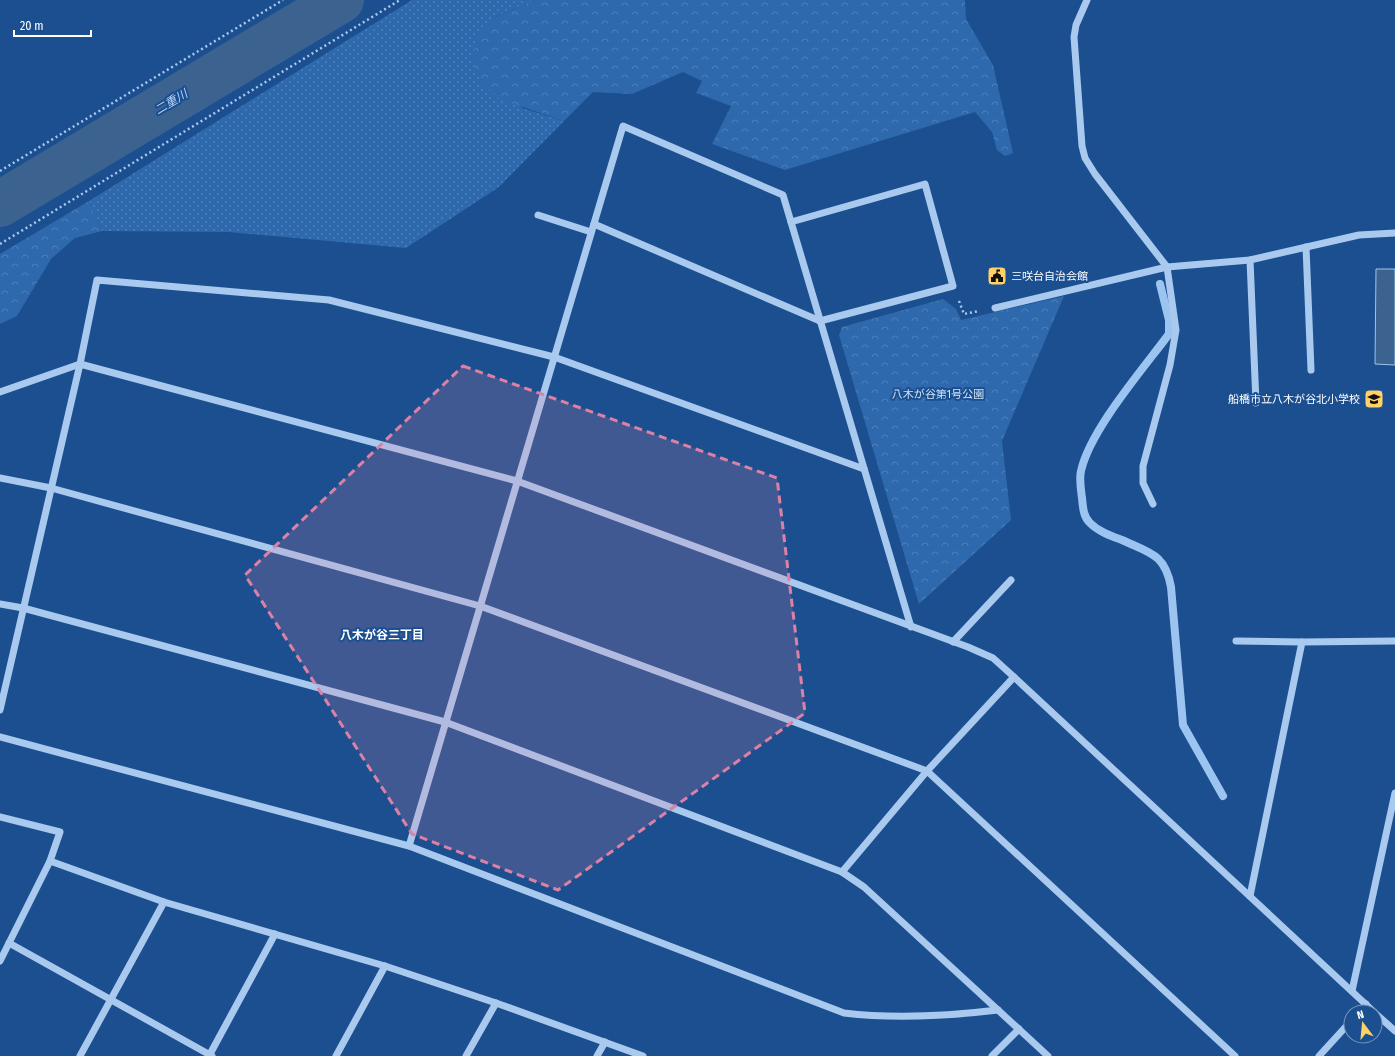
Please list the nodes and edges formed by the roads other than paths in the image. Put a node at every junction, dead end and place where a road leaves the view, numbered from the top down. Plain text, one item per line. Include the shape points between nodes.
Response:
1 (1087, 0) edge
2 (538, 215) dead end
3 (791, 222) junction
4 (594, 224) junction
5 (591, 232) junction
6 (1395, 233) edge
7 (1306, 247) junction
8 (1250, 260) junction
9 (1167, 267) junction
10 (995, 308) road end
11 (820, 321) junction
12 (554, 357) junction
13 (80, 364) junction
14 (1310, 370) dead end
15 (0, 392) edge
16 (1256, 403) dead end
17 (864, 469) junction
18 (0, 478) edge
19 (517, 482) junction
20 (51, 488) junction
21 (1152, 504) dead end
22 (1011, 580) dead end
23 (0, 604) edge
24 (480, 606) junction
25 (23, 608) junction
26 (911, 627) junction
27 (1236, 641) dead end
28 (1395, 641) edge
29 (953, 642) junction
30 (1302, 642) junction
31 (1014, 676) junction
32 (0, 710) edge
33 (445, 722) junction
34 (0, 737) edge
35 (927, 771) junction
36 (1395, 792) edge
37 (0, 817) edge
38 (408, 846) junction
39 (50, 861) junction
40 (842, 872) junction
41 (1250, 896) junction
42 (164, 902) junction
43 (275, 934) junction
44 (9, 943) junction
45 (0, 961) edge
46 (385, 966) junction
47 (1352, 991) junction
48 (111, 1000) junction
49 (496, 1003) junction
50 (1366, 1004) edge
51 (998, 1010) junction
52 (1383, 1020) edge
53 (1019, 1029) junction
54 (1343, 1030) edge
55 (1395, 1031) edge
56 (605, 1042) junction
57 (80, 1056) edge
58 (210, 1056) edge
59 (336, 1056) edge
60 (466, 1056) edge
61 (597, 1056) edge
62 (643, 1056) edge
63 (992, 1056) edge
64 (1048, 1056) edge
65 (1235, 1056) edge
66 (1319, 1056) edge

1 - 9 street via 1076,25 1074,37 1085,158
2 - 5 street
3 - 4 street via 783,195 623,126
3 - 11 street
3 - 11 street via 925,184 953,286
4 - 5 street
4 - 11 street
5 - 12 street
6 - 7 street via 1359,235
7 - 8 street
7 - 14 street
8 - 9 street
8 - 16 street
9 - 10 street
9 - 21 street via 1176,330 1170,365 1143,466 1143,483
11 - 17 street
12 - 13 street via 329,300 97,280
12 - 17 street
12 - 19 street
13 - 15 street
13 - 19 street
13 - 20 street
17 - 26 street
18 - 20 street
19 - 24 street
19 - 26 street
20 - 24 street
20 - 25 street
22 - 29 street
23 - 25 street
24 - 33 street
24 - 35 street
25 - 32 street
25 - 33 street
26 - 29 street
27 - 30 street
28 - 30 street
29 - 31 street via 992,658
30 - 41 street
31 - 35 street
31 - 41 street
33 - 38 street
33 - 40 street
34 - 38 street
35 - 40 street
35 - 65 street
36 - 47 street
37 - 39 street via 60,832
38 - 51 street via 844,1013 959,1015
39 - 42 street
39 - 44 street
40 - 51 street via 864,887
41 - 47 street
42 - 43 street
42 - 48 street
43 - 46 street
43 - 58 street
44 - 45 street
44 - 48 street
46 - 49 street
46 - 59 street
47 - 50 street
48 - 57 street
48 - 58 street
49 - 56 street
49 - 60 street
51 - 53 street
52 - 55 street
53 - 63 street
53 - 64 street
54 - 66 street
56 - 61 street
56 - 62 street

